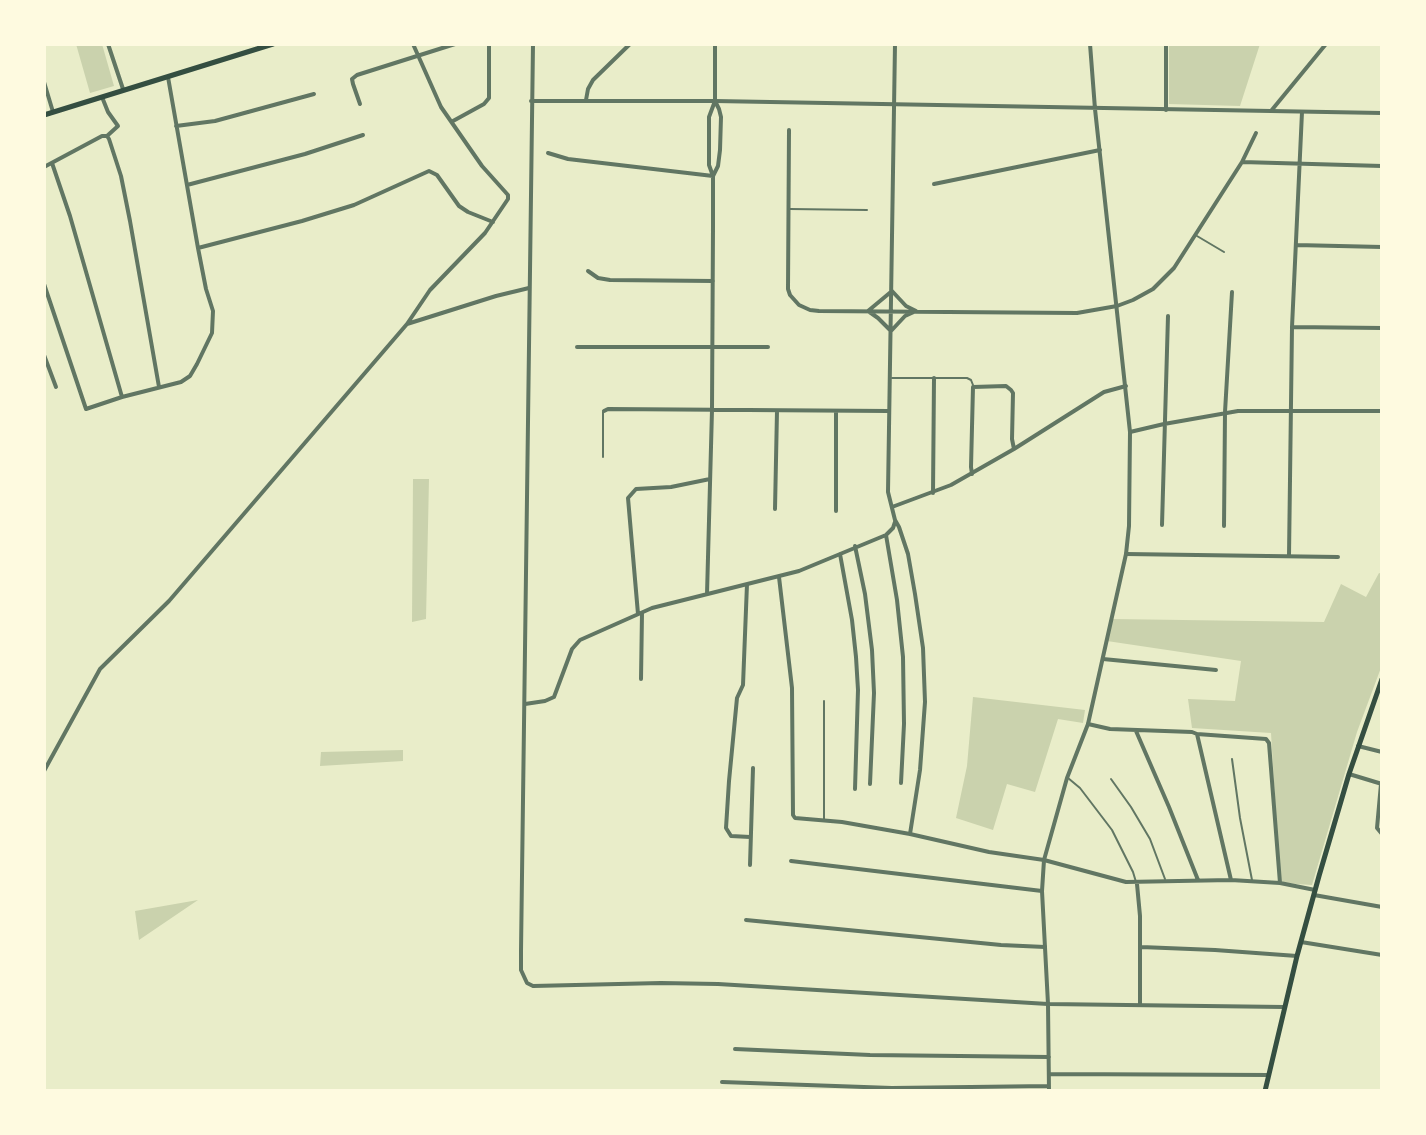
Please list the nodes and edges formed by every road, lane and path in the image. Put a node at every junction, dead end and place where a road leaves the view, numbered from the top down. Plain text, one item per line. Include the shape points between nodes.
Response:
1 (108, 44) edge
2 (273, 44) edge
3 (413, 44) edge
4 (455, 44) edge
5 (489, 44) edge
6 (533, 44) edge
7 (630, 44) edge
8 (715, 44) edge
9 (895, 44) edge
10 (1090, 44) edge
11 (1166, 44) edge
12 (1326, 44) edge
13 (418, 56) junction
14 (168, 77) junction
15 (44, 82) edge
16 (123, 89) junction
17 (314, 94) dead end
18 (102, 96) junction
19 (586, 100) junction
20 (531, 101) junction
21 (715, 101) junction
22 (360, 104) dead end
23 (896, 106) junction
24 (1095, 109) junction
25 (1166, 110) junction
26 (1271, 111) junction
27 (53, 112) junction
28 (1302, 112) junction
29 (1382, 113) edge
30 (44, 115) edge
31 (452, 121) junction
32 (176, 126) junction
33 (789, 130) dead end
34 (1256, 133) dead end
35 (363, 135) dead end
36 (107, 136) junction
37 (1100, 150) junction
38 (548, 153) dead end
39 (1242, 162) junction
40 (52, 163) junction
41 (1299, 164) junction
42 (1382, 166) edge
43 (44, 167) edge
44 (713, 176) junction
45 (934, 184) dead end
46 (187, 185) junction
47 (789, 209) junction
48 (867, 210) dead end
49 (493, 222) junction
50 (1196, 235) junction
51 (1296, 245) junction
52 (1382, 247) edge
53 (198, 248) junction
54 (1224, 252) dead end
55 (588, 271) dead end
56 (713, 281) junction
57 (44, 284) edge
58 (529, 288) junction
59 (892, 291) junction
60 (1232, 292) dead end
61 (1117, 306) junction
62 (868, 311) junction
63 (892, 311) junction
64 (916, 311) junction
65 (1168, 316) dead end
66 (407, 324) junction
67 (1292, 327) junction
68 (1382, 328) edge
69 (891, 331) junction
70 (577, 347) dead end
71 (712, 347) junction
72 (768, 347) dead end
73 (44, 355) edge
74 (890, 378) junction
75 (934, 378) junction
76 (1126, 386) junction
77 (56, 387) dead end
78 (159, 387) junction
79 (973, 387) junction
80 (122, 397) junction
81 (712, 410) junction
82 (1291, 410) junction
83 (604, 411) joint
84 (777, 411) junction
85 (888, 411) junction
86 (1382, 411) edge
87 (836, 412) junction
88 (1225, 412) junction
89 (1164, 424) junction
90 (1130, 432) junction
91 (1014, 449) junction
92 (603, 457) dead end
93 (972, 474) junction
94 (710, 479) junction
95 (933, 493) junction
96 (892, 507) junction
97 (775, 509) dead end
98 (836, 511) dead end
99 (895, 520) junction
100 (1162, 525) dead end
101 (1224, 526) dead end
102 (886, 535) junction
103 (855, 546) junction
104 (840, 554) junction
105 (1126, 554) junction
106 (1289, 556) junction
107 (1338, 557) dead end
108 (779, 577) junction
109 (747, 584) junction
110 (707, 594) junction
111 (640, 613) junction
112 (1103, 659) junction
113 (1216, 670) dead end
114 (641, 679) dead end
115 (1382, 679) edge
116 (824, 701) dead end
117 (525, 704) junction
118 (1088, 724) junction
119 (1136, 731) junction
120 (1197, 734) junction
121 (1358, 746) junction
122 (1382, 752) edge
123 (1232, 759) dead end
124 (753, 768) dead end
125 (44, 771) edge
126 (1349, 774) junction
127 (1067, 778) junction
128 (1111, 779) dead end
129 (901, 783) dead end
130 (870, 784) dead end
131 (1382, 784) edge
132 (855, 789) dead end
133 (824, 820) junction
134 (910, 834) junction
135 (1382, 834) edge
136 (750, 837) junction
137 (1044, 860) junction
138 (791, 861) dead end
139 (750, 865) dead end
140 (1198, 880) junction
141 (1231, 880) junction
142 (1166, 881) junction
143 (1252, 882) junction
144 (1136, 883) junction
145 (1280, 883) junction
146 (1042, 891) junction
147 (1315, 892) junction
148 (1382, 907) edge
149 (746, 920) dead end
150 (1301, 942) junction
151 (1045, 947) junction
152 (1141, 947) junction
153 (1382, 955) edge
154 (1297, 956) junction
155 (1048, 1004) junction
156 (1140, 1005) junction
157 (1284, 1007) junction
158 (735, 1049) dead end
159 (1049, 1057) junction
160 (1049, 1074) junction
161 (1269, 1075) junction
162 (722, 1082) dead end
163 (1049, 1088) edge
164 (1266, 1091) edge

1 - 16 street
2 - 14 main road
3 - 13 street
4 - 13 street
5 - 31 street via 489,98
6 - 20 street
7 - 19 street via 593,80
8 - 21 street
9 - 23 street
10 - 24 street
11 - 25 street
12 - 26 street
13 - 22 street via 353,77
13 - 31 street
14 - 16 main road
14 - 32 street
15 - 27 street
16 - 18 main road
17 - 32 street
18 - 27 main road
18 - 36 street via 118,126
19 - 20 street
19 - 21 street
20 - 58 street
21 - 23 street
21 - 44 street via 709,117
21 - 44 street via 721,117
23 - 24 street
23 - 59 street
24 - 25 street
24 - 37 street
25 - 26 street
26 - 28 street
27 - 30 main road
28 - 29 street
28 - 41 street
31 - 49 street via 508,195
32 - 46 street
33 - 47 street
34 - 39 street
35 - 46 street
36 - 40 street
36 - 78 street via 121,176
37 - 45 street
37 - 61 street
38 - 44 street
39 - 41 street
39 - 50 street
40 - 43 street
40 - 80 street
41 - 42 street
41 - 51 street
44 - 56 street
46 - 53 street
47 - 48 lane
47 - 62 street via 790,295 810,310
49 - 53 street via 459,206 429,171 354,205
49 - 66 street via 430,290
50 - 54 lane
50 - 61 street via 1153,289
51 - 52 street
51 - 67 street
53 - 78 street via 213,311 212,333 190,376
55 - 56 street via 610,280
56 - 71 street
57 - 80 street via 86,409
58 - 66 street
58 - 117 street
59 - 62 street
59 - 63 street
59 - 64 street
60 - 88 street
61 - 64 street via 1077,313
61 - 76 street
62 - 63 street
62 - 69 street
63 - 64 street
63 - 69 street
64 - 69 street
65 - 89 street
66 - 125 street via 169,601 100,669
67 - 68 street
67 - 82 street
69 - 74 street
70 - 71 street
71 - 72 street
71 - 81 street
73 - 77 street
74 - 75 lane
74 - 85 street
75 - 79 lane via 967,378
75 - 95 street
76 - 90 street
76 - 91 street via 1104,392
78 - 80 street
79 - 91 street via 1011,390
79 - 93 street
81 - 83 street
81 - 84 street
81 - 94 street
82 - 86 street
82 - 88 street
82 - 106 street
83 - 92 lane
84 - 87 street
84 - 97 street
85 - 87 street
85 - 96 street
87 - 98 street
88 - 89 street
88 - 101 street
89 - 90 street
89 - 100 street
90 - 105 street
91 - 93 street
93 - 95 street
94 - 110 street
94 - 111 street via 636,489 628,498
95 - 96 street
96 - 99 street
99 - 102 street
99 - 134 street via 908,554 923,648 923,737
102 - 103 street
102 - 129 street via 903,657
103 - 104 street
103 - 130 street via 872,650
104 - 108 street
104 - 132 street via 858,690
105 - 106 street
105 - 112 street
106 - 107 street
108 - 109 street
108 - 133 street via 792,688 794,817
109 - 110 street
109 - 136 street via 743,685 737,698 726,828 731,836
110 - 111 street
111 - 114 street
111 - 117 street via 577,643 554,697
112 - 113 street
112 - 118 street
115 - 121 main road
116 - 133 lane
117 - 155 street via 521,970 527,983 718,984
118 - 119 street
118 - 127 street
119 - 120 street
119 - 140 street
120 - 141 street
120 - 145 street via 1262,738 1269,743
121 - 122 street
121 - 126 main road
123 - 143 lane
124 - 136 street
126 - 131 street
126 - 147 main road
127 - 137 street
127 - 144 lane via 1112,830
128 - 142 lane via 1150,839
131 - 135 street via 1377,828
133 - 134 street
134 - 137 street
136 - 139 street
137 - 144 street
137 - 146 street
138 - 146 street
140 - 141 street
140 - 142 street
141 - 143 street
142 - 144 street
143 - 145 street
144 - 152 street
145 - 147 street
146 - 151 street
147 - 148 street
147 - 150 main road
149 - 151 street
150 - 153 street
150 - 154 main road
151 - 155 street
152 - 154 street
152 - 156 street
154 - 157 main road
155 - 156 street
155 - 159 street
156 - 157 street
157 - 161 main road
158 - 159 street
159 - 160 street
160 - 161 street
160 - 163 street
161 - 164 main road
162 - 163 street

